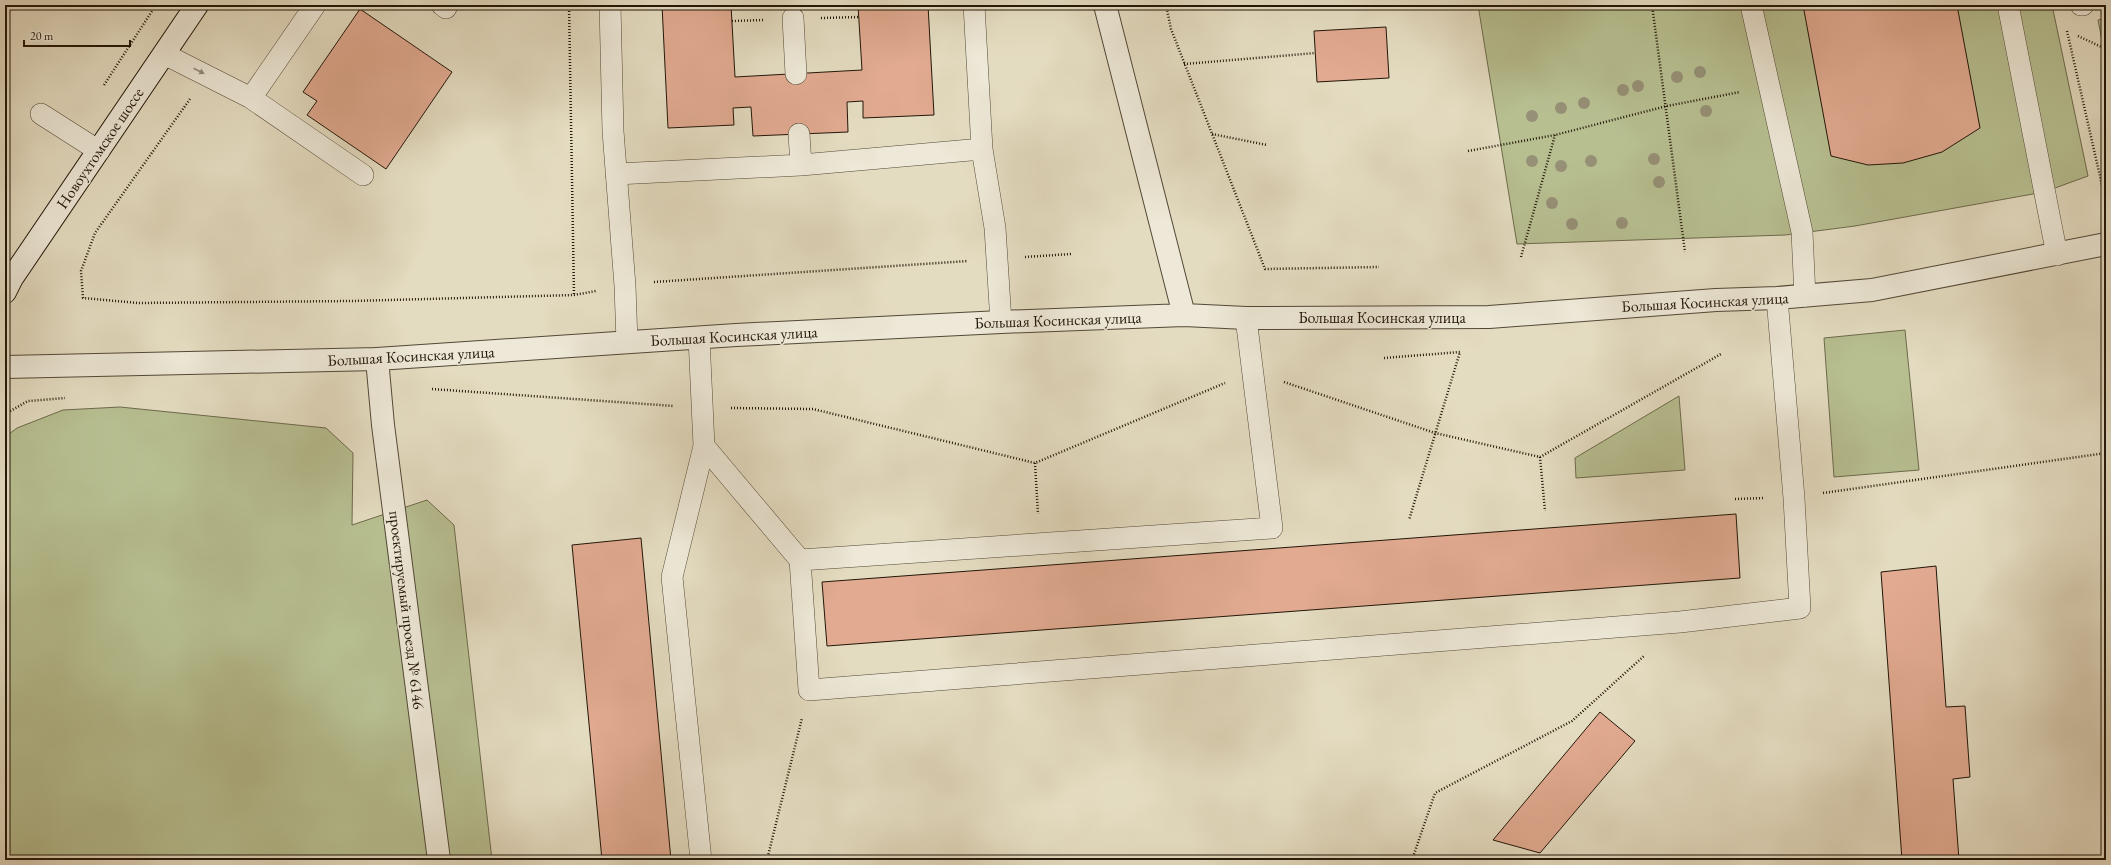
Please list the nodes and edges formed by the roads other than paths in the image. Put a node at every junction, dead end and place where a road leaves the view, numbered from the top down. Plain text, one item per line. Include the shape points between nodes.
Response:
1 (197, 5) edge
2 (315, 5) edge
3 (610, 5) edge
4 (974, 5) edge
5 (1105, 5) edge
6 (1752, 5) edge
7 (2008, 5) edge
8 (794, 18) dead end
9 (164, 54) junction
10 (796, 74) dead end
11 (251, 98) junction
12 (41, 114) dead end
13 (800, 134) dead end
14 (982, 149) junction
15 (99, 151) junction
16 (801, 165) junction
17 (616, 174) junction
18 (363, 175) dead end
19 (2106, 244) edge
20 (2057, 255) junction
21 (5, 292) edge
22 (1805, 296) junction
23 (1777, 298) junction
24 (1184, 315) junction
25 (1246, 318) junction
26 (1001, 322) junction
27 (698, 338) junction
28 (627, 342) junction
29 (377, 359) junction
30 (5, 367) edge
31 (704, 446) junction
32 (800, 560) junction
33 (438, 860) edge
34 (701, 860) edge

1 - 9 street, Новоухтомское шоссе
2 - 11 lane
3 - 17 lane
4 - 14 lane
5 - 24 street
6 - 22 lane via 1802,232
7 - 20 lane
8 - 10 lane
9 -> 11 lane
9 - 15 street, Новоухтомское шоссе
11 - 18 lane
12 - 15 lane
13 - 16 lane
14 - 16 lane
14 - 26 lane via 995,228
15 - 21 street, Новоухтомское шоссе
16 - 17 lane
17 - 28 lane
19 - 20 street, Большая Косинская улица
20 - 22 street, Большая Косинская улица via 1872,290
22 - 23 street, Большая Косинская улица
23 - 25 street, Большая Косинская улица via 1489,316
23 - 32 lane via 1794,498 1800,608 1680,622 809,690
24 - 25 street, Большая Косинская улица
24 - 26 street, Большая Косинская улица
25 - 32 lane via 1272,528
26 - 27 street, Большая Косинская улица
27 - 28 street, Большая Косинская улица
27 - 31 lane
28 - 29 street, Большая Косинская улица
29 - 30 street, Большая Косинская улица
29 - 33 street, проектируемый проезд № 6146 via 383,425
31 - 32 lane
31 - 34 lane via 672,577

